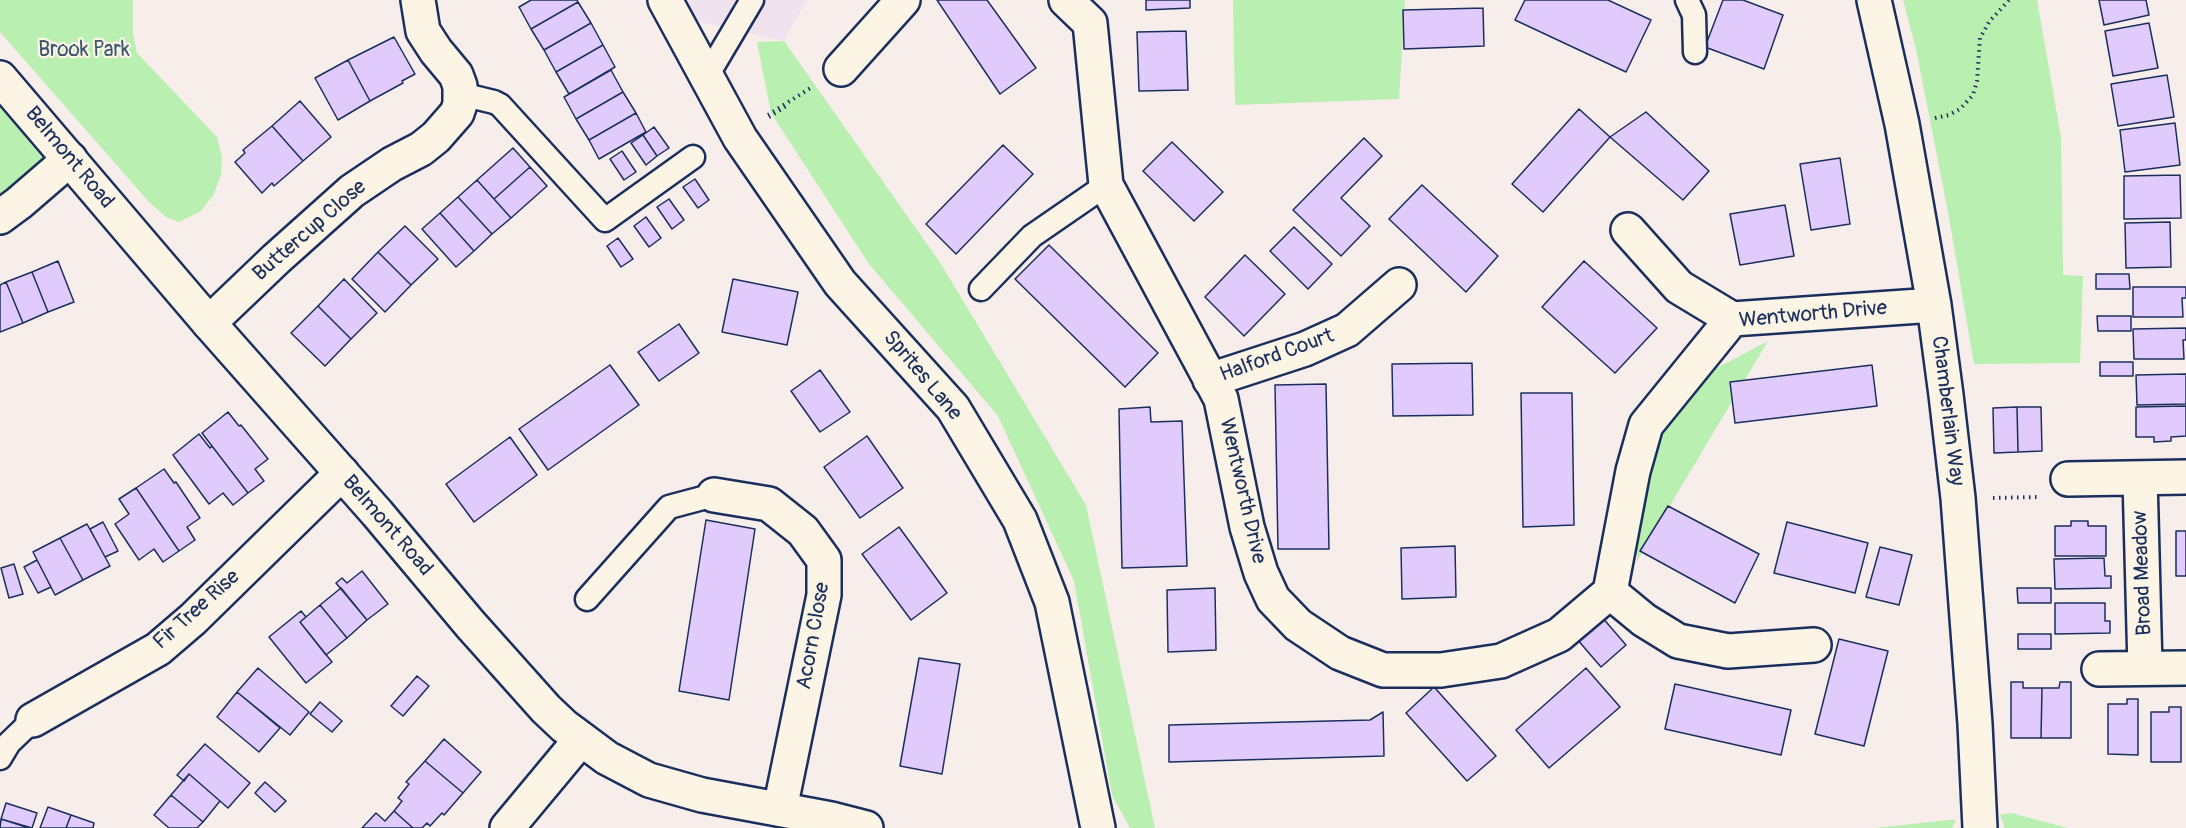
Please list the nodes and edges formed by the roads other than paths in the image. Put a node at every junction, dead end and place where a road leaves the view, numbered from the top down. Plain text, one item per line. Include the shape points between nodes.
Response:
1 (418, 0) edge
2 (665, 0) edge
3 (752, 0) edge
4 (903, 0) edge
5 (1066, 0) edge
6 (1687, 0) edge
7 (1874, 0) edge
8 (1695, 52) dead end
9 (841, 69) road end
10 (707, 76) junction
11 (0, 78) edge
12 (461, 94) junction
13 (693, 156) dead end
14 (70, 159) junction
15 (1106, 185) junction
16 (0, 217) edge
17 (1628, 230) dead end
18 (1399, 285) dead end
19 (981, 289) dead end
20 (1934, 305) junction
21 (1732, 319) junction
22 (209, 323) junction
23 (1210, 380) junction
24 (342, 473) junction
25 (2186, 477) edge
26 (2140, 478) junction
27 (2067, 479) road end
28 (714, 495) joint
29 (1610, 592) junction
30 (587, 599) dead end
31 (1814, 645) dead end
32 (2145, 668) junction
33 (2186, 668) edge
34 (2099, 669) dead end
35 (33, 720) joint
36 (581, 739) junction
37 (0, 758) edge
38 (780, 809) junction
39 (507, 828) edge
40 (866, 828) edge
41 (1098, 828) edge
42 (1980, 828) edge

1 - 12 street via 423,32 456,75
2 - 10 street, Sprites Lane
3 - 10 lane
4 - 9 street
5 - 15 street, Wentworth Drive via 1090,23
6 - 8 lane via 1694,15
7 - 20 street, Chamberlain Way via 1902,124
10 - 41 street, Sprites Lane via 740,138 840,282 953,408 1020,520 1052,602
11 - 14 street, Belmont Road
12 - 13 lane via 500,105 605,220
12 - 22 street, Buttercup Close via 457,113 436,137 352,191
14 - 16 street
14 - 22 street, Belmont Road
15 - 19 lane via 1032,236
15 - 23 street, Wentworth Drive
17 - 21 street via 1679,287
18 - 23 street, Halford Court via 1347,330 1305,349
20 - 21 street, Wentworth Drive
20 - 42 street, Chamberlain Way via 1958,498
21 - 29 street, Wentworth Drive via 1646,425 1633,471
22 - 24 street, Belmont Road
23 - 29 street, Wentworth Drive via 1221,399 1247,527 1273,599 1298,625 1340,653 1383,670 1441,670 1501,661 1559,635
24 - 35 street, Fir Tree Rise via 158,649
24 - 36 street, Belmont Road via 518,678
25 - 26 street
26 - 27 street
26 - 32 street, Broad Meadow
28 - 30 lane via 669,507
28 - 38 street, Acorn Close via 769,504 803,531 824,560 825,595
29 - 31 street via 1678,641 1728,651
32 - 33 street
32 - 34 street
35 - 37 lane via 9,743
36 - 38 street, Belmont Road via 649,780 702,795
36 - 39 street
38 - 40 street, Belmont Road

